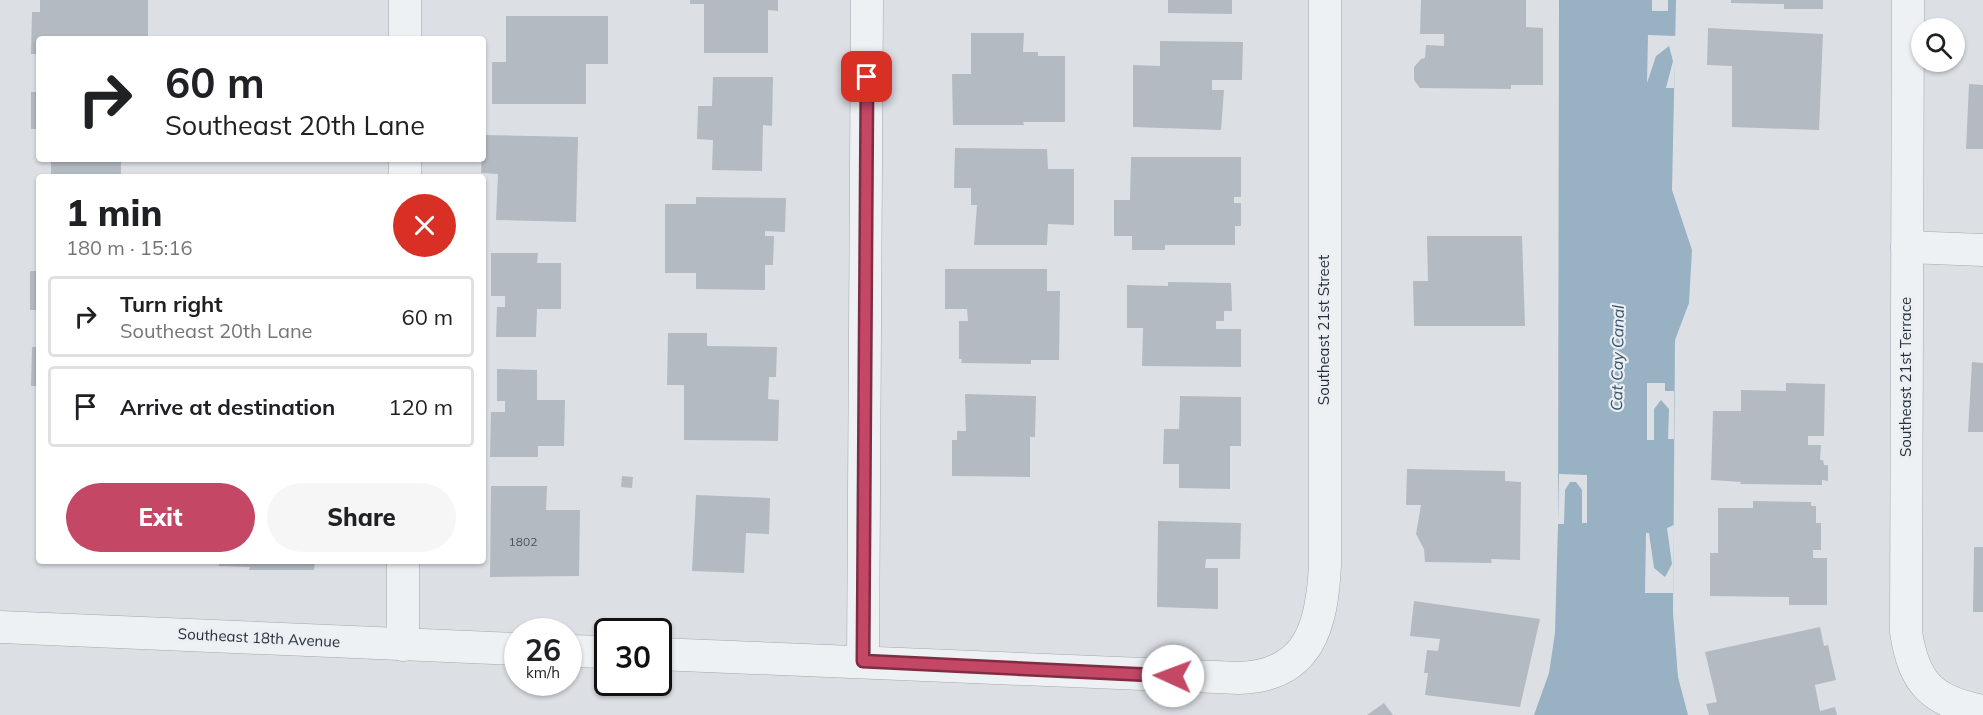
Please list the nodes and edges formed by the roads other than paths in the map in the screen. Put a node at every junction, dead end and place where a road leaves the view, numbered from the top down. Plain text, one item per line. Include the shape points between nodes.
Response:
1 (405, 0) edge
2 (867, 0) edge
3 (1325, 0) edge
4 (1908, 0) edge
5 (405, 36) edge
6 (1907, 247) junction
7 (1983, 250) edge
8 (403, 564) edge
9 (0, 627) edge
10 (403, 645) junction
11 (504, 649) edge
12 (672, 654) edge
13 (863, 661) junction
14 (1983, 711) edge

1 - 5 street
2 - 13 street
3 - 13 street, Southeast 21st Street via 1325,565 1319,621 1301,654 1275,672 1258,678
4 - 6 street, Southeast 21st Terrace
6 - 7 street
6 - 14 street, Southeast 21st Terrace via 1908,650 1921,681 1936,694 1951,703
8 - 10 street
9 - 10 street, Southeast 18th Avenue
10 - 11 street, Southeast 18th Avenue
12 - 13 street

